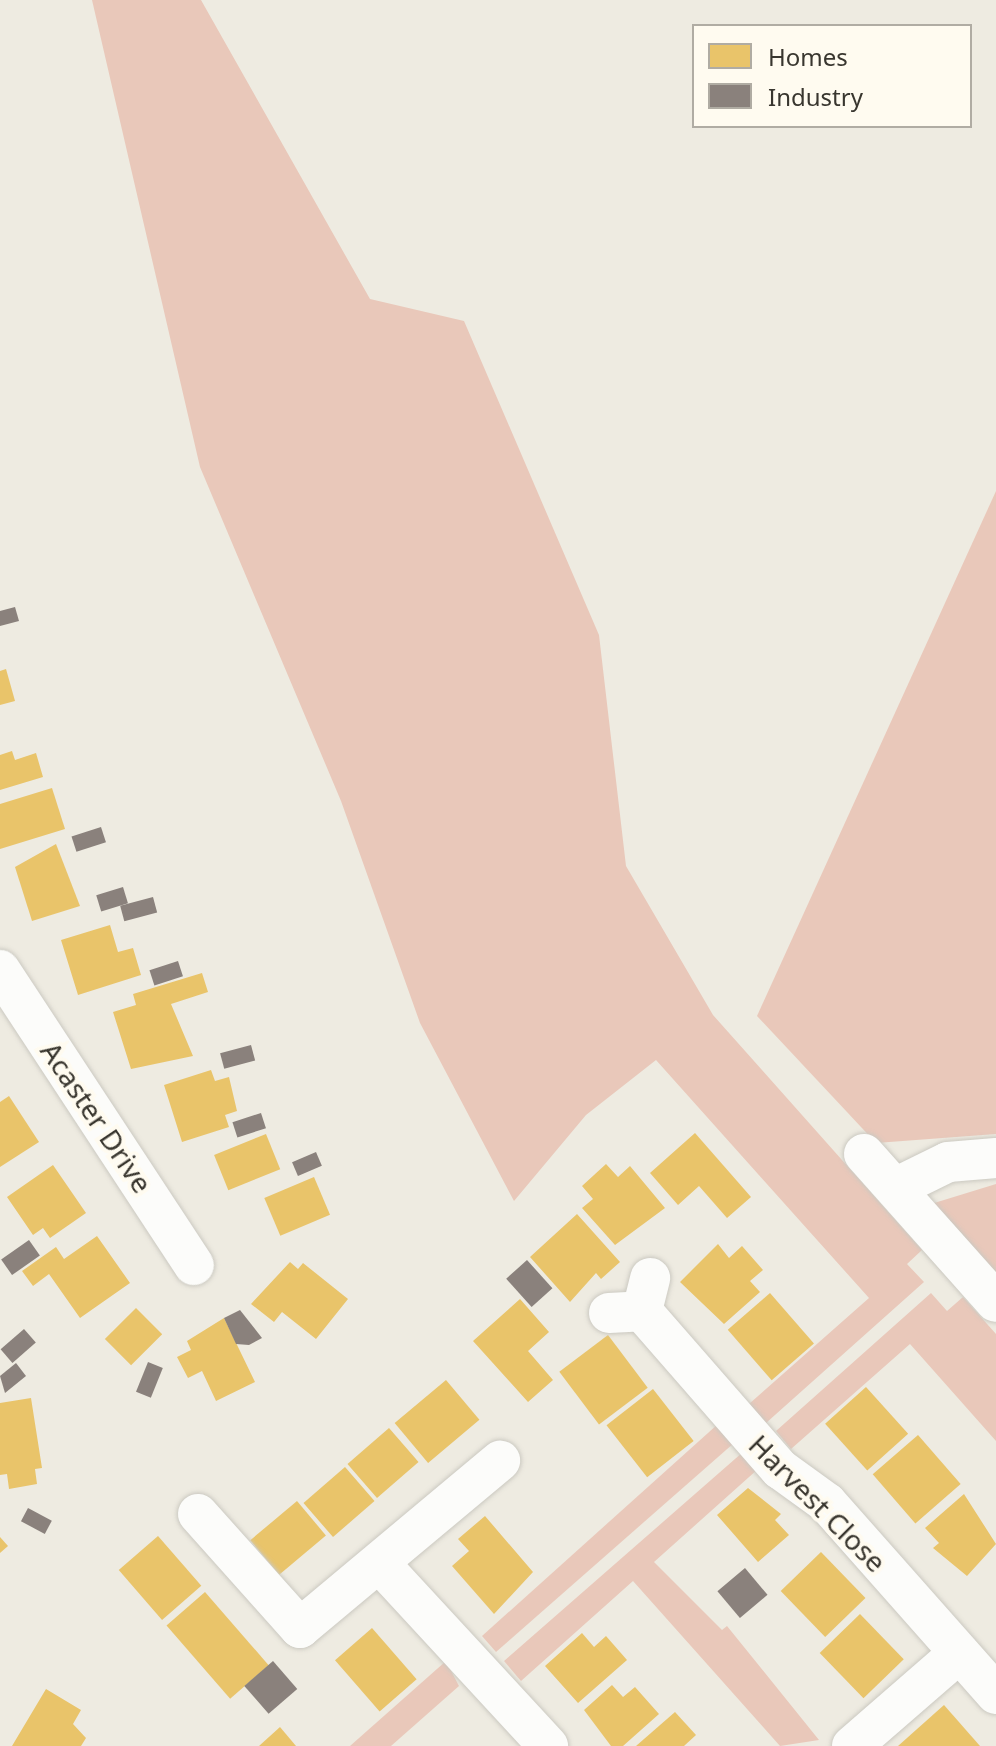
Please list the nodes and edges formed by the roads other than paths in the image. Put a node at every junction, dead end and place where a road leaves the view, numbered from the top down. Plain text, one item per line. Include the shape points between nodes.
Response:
1 (0, 970) edge
2 (864, 1154) dead end
3 (996, 1158) edge
4 (895, 1188) junction
5 (194, 1265) dead end
6 (634, 1301) dead end
7 (996, 1302) edge
8 (500, 1461) dead end
9 (198, 1514) dead end
10 (382, 1566) junction
11 (959, 1653) junction
12 (996, 1694) edge
13 (548, 1746) edge
14 (852, 1746) edge

1 - 5 street, Acaster Drive
2 - 4 street
3 - 4 street via 948,1162
4 - 7 street
6 - 11 street, Harvest Close via 780,1469 827,1503
8 - 10 street
9 - 10 street via 300,1628
10 - 13 street
11 - 12 street, Harvest Close
11 - 14 street

